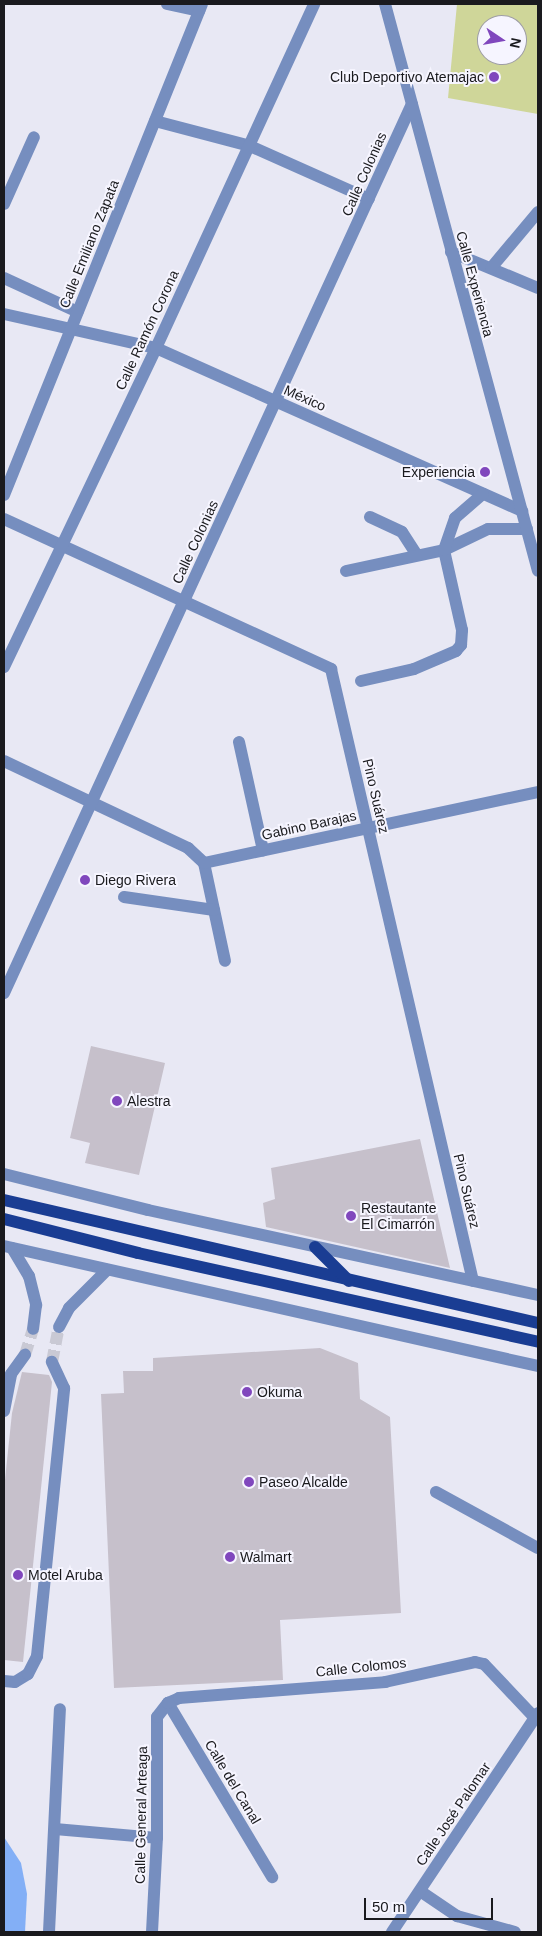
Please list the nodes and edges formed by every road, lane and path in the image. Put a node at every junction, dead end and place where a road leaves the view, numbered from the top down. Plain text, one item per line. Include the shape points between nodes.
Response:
1 (167, 4) edge
2 (314, 4) edge
3 (386, 4) edge
4 (200, 7) edge
5 (412, 104) junction
6 (155, 121) junction
7 (34, 136) dead end
8 (250, 146) junction
9 (369, 199) junction
10 (4, 204) edge
11 (538, 212) edge
12 (451, 252) junction
13 (491, 268) junction
14 (4, 278) edge
15 (538, 288) edge
16 (78, 312) junction
17 (4, 314) edge
18 (71, 329) junction
19 (156, 348) junction
20 (276, 401) junction
21 (483, 494) junction
22 (4, 495) edge
23 (522, 511) junction
24 (370, 517) dead end
25 (4, 519) edge
26 (527, 529) junction
27 (61, 546) junction
28 (444, 550) junction
29 (536, 552) edge
30 (418, 555) junction
31 (346, 571) dead end
32 (538, 571) edge
33 (184, 602) junction
34 (4, 667) edge
35 (361, 681) dead end
36 (239, 742) dead end
37 (4, 762) edge
38 (538, 792) edge
39 (91, 803) junction
40 (368, 828) junction
41 (263, 850) junction
42 (204, 863) junction
43 (124, 897) dead end
44 (214, 910) junction
45 (225, 961) dead end
46 (4, 993) edge
47 (4, 1174) edge
48 (4, 1200) edge
49 (4, 1219) edge
50 (8, 1247) edge
51 (315, 1247) junction
52 (107, 1270) junction
53 (349, 1281) junction
54 (473, 1281) junction
55 (538, 1295) edge
56 (538, 1323) edge
57 (58, 1327) tunnel mouth
58 (33, 1329) tunnel mouth
59 (538, 1342) edge
60 (25, 1355) tunnel mouth
61 (52, 1362) tunnel mouth
62 (538, 1366) edge
63 (4, 1411) edge
64 (436, 1492) dead end
65 (538, 1548) edge
66 (4, 1681) edge
67 (168, 1703) junction
68 (60, 1709) dead end
69 (536, 1716) edge
70 (55, 1828) junction
71 (157, 1838) junction
72 (272, 1877) dead end
73 (420, 1891) junction
74 (49, 1932) edge
75 (152, 1932) edge
76 (392, 1932) edge
77 (515, 1932) edge

1 - 4 street
2 - 8 street, Calle Ramón Corona
3 - 5 street, Calle Experiencia
4 - 6 street, Calle Emiliano Zapata
5 - 9 street, Calle Colonias
5 - 12 street, Calle Experiencia
6 - 8 street
6 - 16 street, Calle Emiliano Zapata
7 - 10 street
8 - 9 street
8 - 19 street, Calle Ramón Corona
9 - 20 street, Calle Colonias
11 - 13 street
12 - 13 street
12 - 23 street, Calle Experiencia
13 - 15 street
14 - 16 street
16 - 18 street, Calle Emiliano Zapata
17 - 18 street, México
18 - 19 street, México
18 - 22 street, Calle Emiliano Zapata
19 - 20 street, México
19 - 27 street, Calle Ramón Corona
20 - 21 street, México
20 - 33 street, Calle Colonias
21 - 23 street, México
21 - 28 street via 455,518
23 - 26 street, Calle Experiencia
24 - 30 street via 402,532
25 - 27 street, Pino Suárez
26 - 28 street via 488,528
26 - 29 street, Calle Experiencia
27 - 33 street, Pino Suárez
27 - 34 street, Calle Ramón Corona
28 - 30 street
28 - 35 street via 462,630 461,645 456,651 414,669
29 - 32 street, Calle Experiencia
30 - 31 street
33 - 39 street, Calle Colonias
33 - 40 street, Pino Suárez via 331,669
36 - 41 street
37 - 39 street
38 - 40 street, Gabino Barajas
39 - 42 street via 188,848
39 - 46 street, Calle Colonias
40 - 41 street, Gabino Barajas
40 - 54 street, Pino Suárez
41 - 42 street, Gabino Barajas
42 - 44 street
43 - 44 street
44 - 45 street
47 - 51 street
48 - 53 main road
49 - 59 main road via 138,1253
50 - 52 street
50 - 58 street via 29,1276 36,1304
51 - 53 main road
51 - 54 street
52 - 57 street via 69,1308
52 - 62 street
53 - 56 main road
54 - 55 street
60 - 63 street via 11,1374
61 - 66 street via 64,1388 37,1656 28,1674 15,1682
64 - 65 street
67 - 69 street, Calle Colomos via 179,1698 385,1682 475,1662 484,1664
67 - 71 street, Calle General Arteaga via 157,1717
67 - 72 street, Calle del Canal
68 - 70 street
69 - 73 street, Calle José Palomar
70 - 71 street
70 - 74 street
71 - 75 street, Calle General Arteaga
73 - 76 street, Calle José Palomar
73 - 77 street via 457,1916

